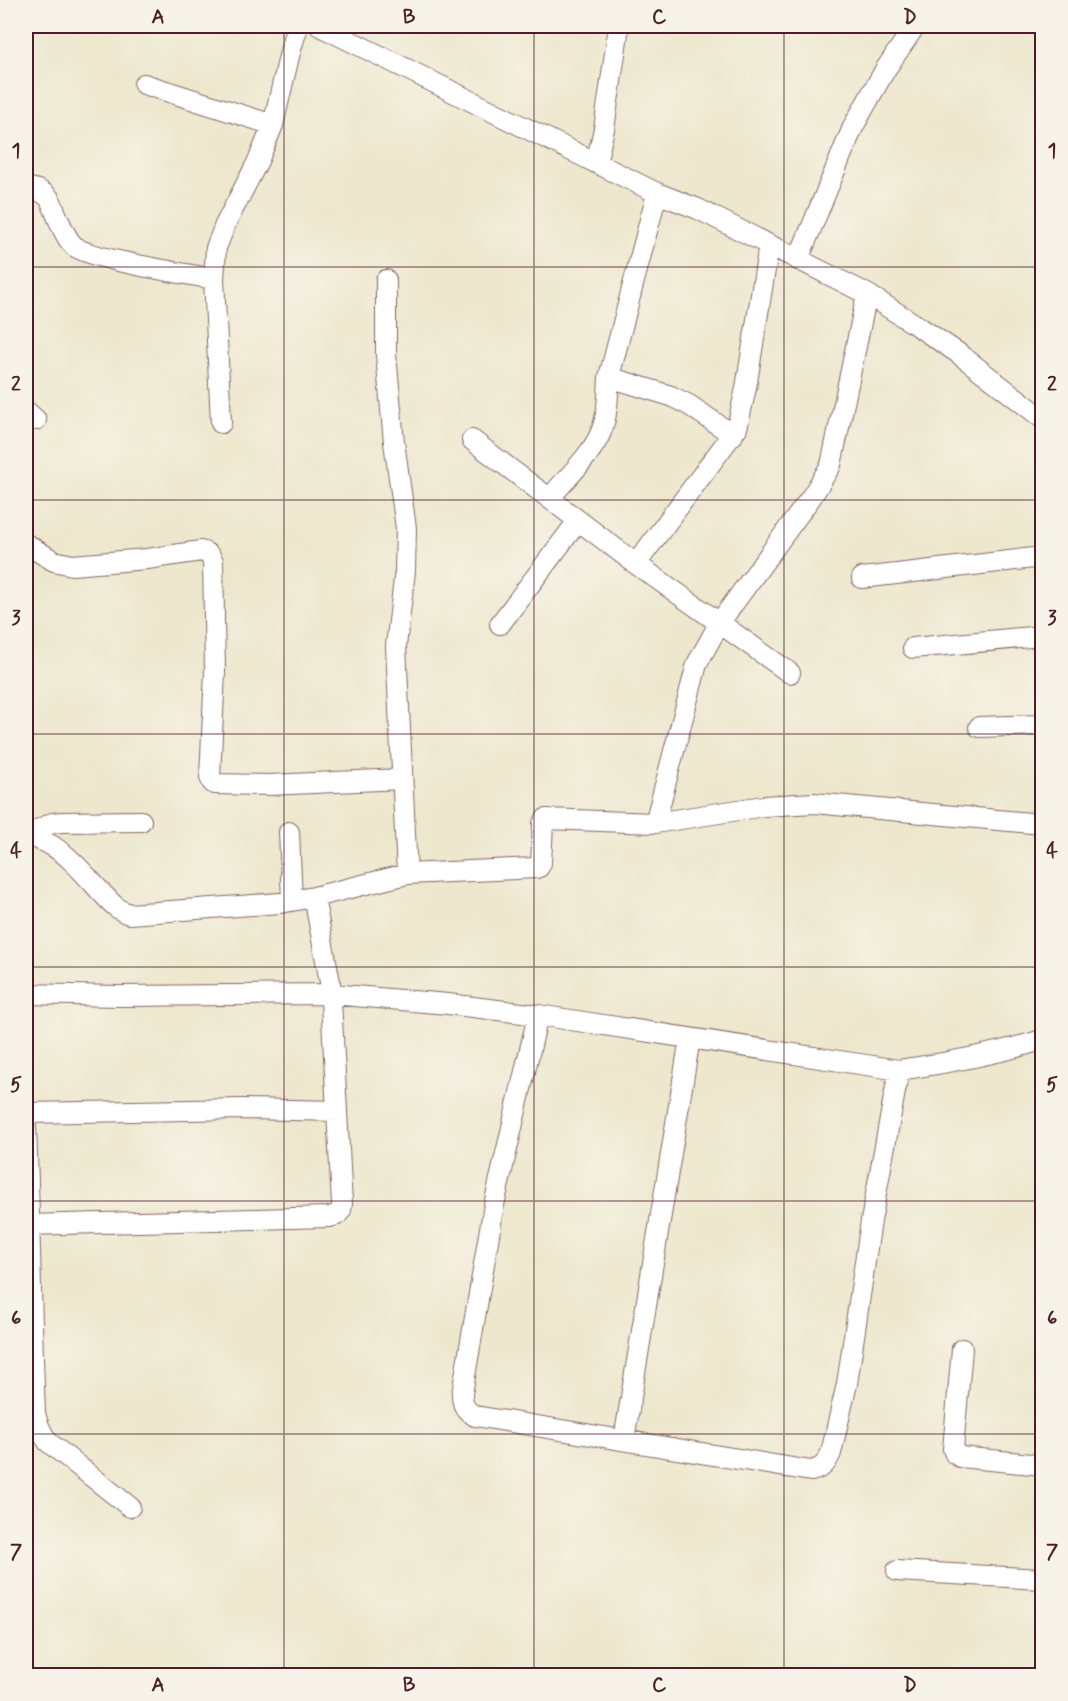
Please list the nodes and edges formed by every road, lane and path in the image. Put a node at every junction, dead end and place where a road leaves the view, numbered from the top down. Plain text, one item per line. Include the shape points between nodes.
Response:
1 (298, 26) edge
2 (320, 26) edge
3 (619, 26) edge
4 (915, 26) edge
5 (144, 84) dead end
6 (273, 125) junction
7 (596, 163) junction
8 (26, 188) edge
9 (657, 193) junction
10 (769, 245) junction
11 (798, 260) junction
12 (214, 279) junction
13 (386, 280) dead end
14 (867, 294) junction
15 (609, 376) junction
16 (1042, 418) edge
17 (221, 423) dead end
18 (733, 435) junction
19 (472, 440) dead end
20 (550, 498) junction
21 (578, 521) junction
22 (26, 544) edge
23 (1042, 557) edge
24 (636, 564) junction
25 (862, 578) dead end
26 (720, 622) junction
27 (500, 624) dead end
28 (1042, 636) edge
29 (913, 648) dead end
30 (790, 673) dead end
31 (1042, 725) edge
32 (979, 727) dead end
33 (401, 779) junction
34 (141, 821) dead end
35 (655, 823) junction
36 (1042, 824) edge
37 (289, 832) dead end
38 (26, 836) edge
39 (407, 874) junction
40 (314, 897) junction
41 (292, 901) junction
42 (26, 994) edge
43 (331, 994) junction
44 (538, 1015) junction
45 (690, 1038) junction
46 (1042, 1040) edge
47 (899, 1070) junction
48 (337, 1111) junction
49 (26, 1113) edge
50 (26, 1127) edge
51 (28, 1225) edge
52 (28, 1322) edge
53 (962, 1349) dead end
54 (31, 1421) edge
55 (624, 1440) junction
56 (1042, 1465) edge
57 (130, 1507) dead end
58 (897, 1571) dead end
59 (1042, 1579) edge

1 - 6 street
2 - 7 street
3 - 7 street
4 - 11 street via 853,127
5 - 6 street
6 - 12 street via 219,239
7 - 9 street
8 - 12 street via 50,199 69,241 81,251
9 - 10 street
9 - 15 street
10 - 11 street
10 - 18 street via 746,388
11 - 14 street
12 - 17 street
13 - 33 street via 386,355 406,528 396,646
14 - 16 street via 958,353
14 - 26 street via 831,465
15 - 18 street via 671,396
15 - 20 street via 599,435
18 - 24 street
19 - 20 street
20 - 21 street
21 - 24 street
21 - 27 street
22 - 33 street via 54,561 72,565 201,551 211,557 215,672 210,777 214,784
23 - 25 street
24 - 26 street
26 - 30 street
26 - 35 street via 697,664
28 - 29 street
31 - 32 street
33 - 39 street
34 - 38 street via 62,822
35 - 36 street via 764,806 814,803
35 - 39 street via 546,819 539,867
37 - 41 street
38 - 41 street via 53,846 119,911 129,914
39 - 40 street
40 - 41 street
40 - 43 street
42 - 43 street
43 - 44 street
43 - 48 street
44 - 45 street
44 - 55 street via 494,1205 462,1404 475,1416
45 - 47 street
45 - 55 street
46 - 47 street via 1009,1050
47 - 55 street via 847,1384 827,1463 811,1471
48 - 49 street
48 - 51 street via 342,1204 337,1215
50 - 51 street
51 - 52 street
52 - 54 street
53 - 56 street via 955,1454
54 - 57 street via 48,1442
58 - 59 street

